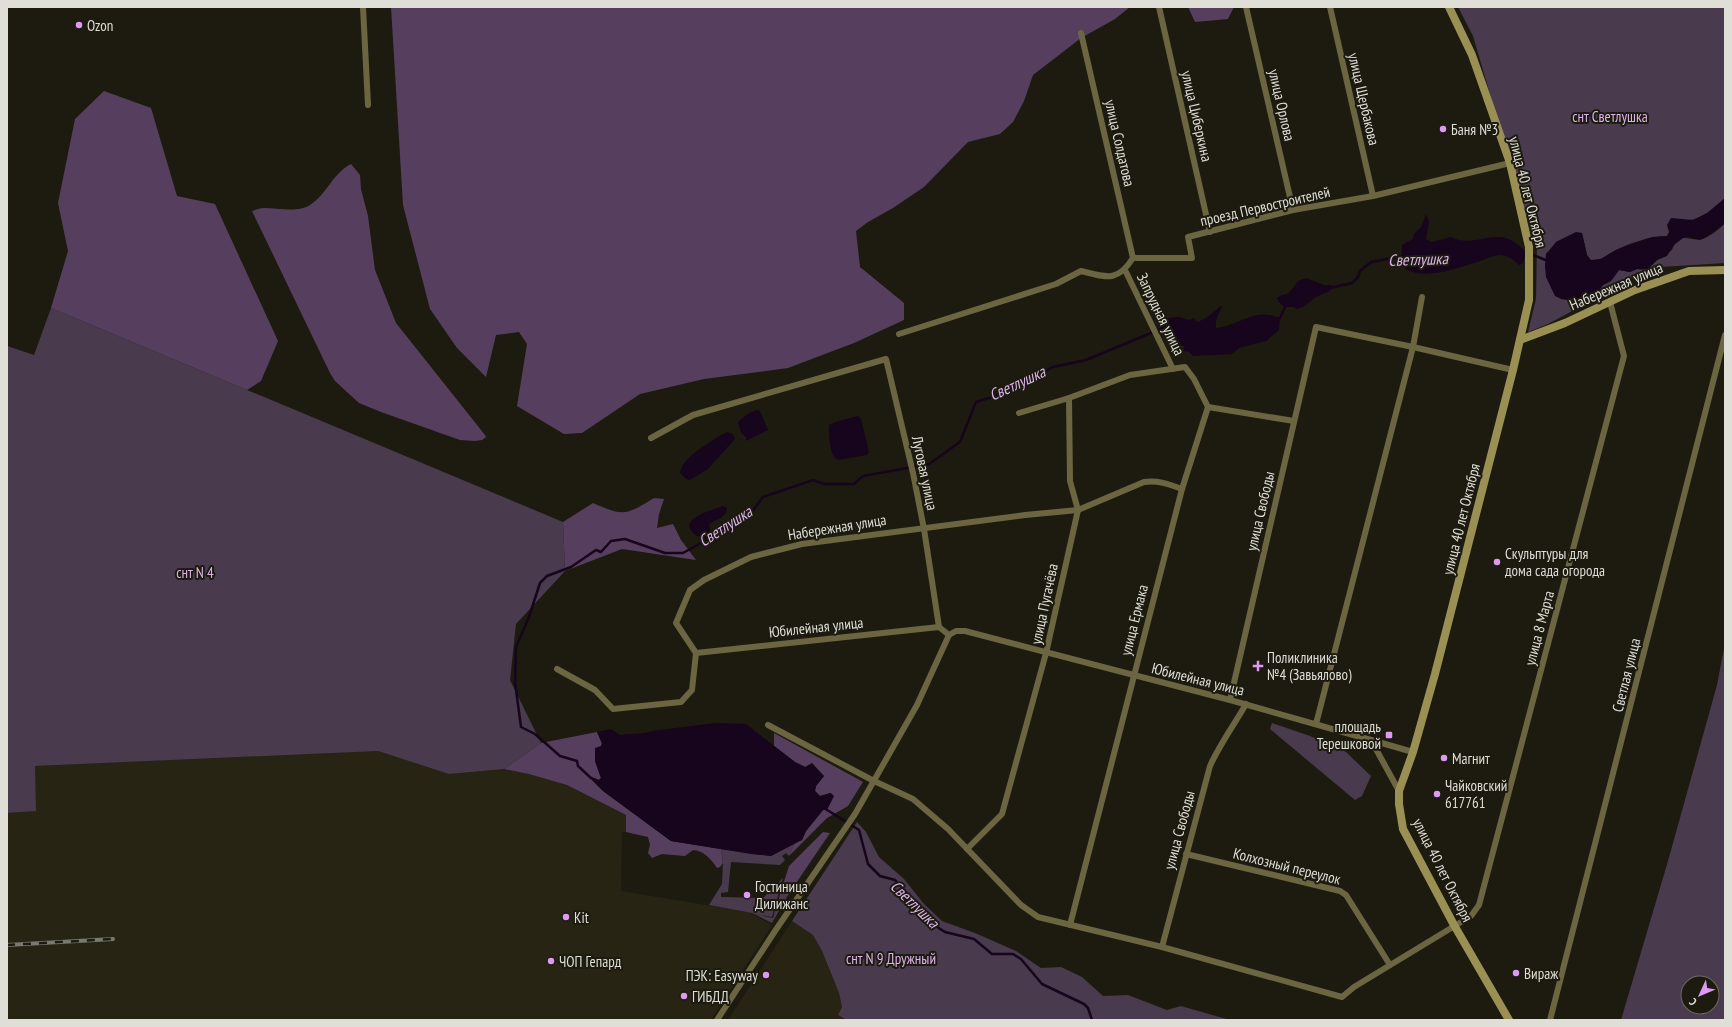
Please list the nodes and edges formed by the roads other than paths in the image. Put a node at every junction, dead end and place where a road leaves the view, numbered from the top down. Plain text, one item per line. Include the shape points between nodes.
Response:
1 (363, 7) edge
2 (1159, 7) edge
3 (1246, 7) edge
4 (1330, 7) edge
5 (1449, 7) edge
6 (1081, 33) dead end
7 (368, 105) dead end
8 (1510, 163) junction
9 (1373, 196) junction
10 (1293, 210) junction
11 (1210, 232) junction
12 (1133, 258) junction
13 (1125, 270) junction
14 (1725, 270) edge
15 (1422, 297) dead end
16 (1610, 302) junction
17 (899, 334) dead end
18 (1725, 335) edge
19 (1520, 340) junction
20 (1413, 347) junction
21 (1173, 369) junction
22 (1513, 370) junction
23 (1069, 398) junction
24 (1208, 408) junction
25 (1019, 413) dead end
26 (1294, 421) junction
27 (651, 438) dead end
28 (1182, 489) junction
29 (1078, 510) junction
30 (924, 529) junction
31 (939, 627) junction
32 (949, 635) junction
33 (696, 653) junction
34 (1046, 653) junction
35 (557, 669) dead end
36 (1133, 676) junction
37 (1230, 700) junction
38 (1246, 704) junction
39 (1316, 724) junction
40 (768, 726) dead end
41 (1371, 740) junction
42 (1413, 752) junction
43 (874, 781) junction
44 (1399, 791) junction
45 (967, 849) junction
46 (1186, 854) junction
47 (1070, 925) junction
48 (1454, 925) junction
49 (1162, 947) junction
50 (1390, 965) junction
51 (717, 1020) edge
52 (1509, 1020) edge
53 (1550, 1020) edge

1 - 7 street
2 - 11 street, улица Циберкина
3 - 10 street, улица Орлова
4 - 9 street, улица Щербакова
5 - 8 main road, улица 40 лет Октября via 1472,55
6 - 12 street, улица Солдатова
8 - 9 street, проезд Первостроителей
8 - 19 main road, улица 40 лет Октября via 1530,257 1529,300
9 - 10 street, проезд Первостроителей
10 - 11 street, проезд Первостроителей
11 - 12 street, проезд Первостроителей via 1188,237 1192,258
12 - 13 street
13 - 17 street via 1108,277 1081,271 1056,284
13 - 21 street, Запрудная улица
14 - 16 main road, Набережная улица via 1689,271 1635,290
15 - 20 street
16 - 19 main road, Набережная улица
16 - 48 street, улица 8 Марта via 1624,356 1479,905 1471,916
18 - 53 street, Светлая улица
19 - 22 main road, улица 40 лет Октября
20 - 22 street
20 - 26 street, улица Свободы via 1316,327
20 - 39 street
21 - 23 street via 1130,375
21 - 24 street via 1185,367
22 - 42 main road, улица 40 лет Октября
23 - 25 street
23 - 29 street, улица Пугачёва via 1070,481
24 - 26 street
24 - 28 street, улица Ермака
26 - 37 street, улица Свободы
27 - 30 street, Луговая улица via 694,415 886,359
28 - 29 street, Набережная улица via 1166,483 1144,482
28 - 36 street, улица Ермака
29 - 30 street, Набережная улица
29 - 34 street, улица Пугачёва
30 - 31 street, Луговая улица
30 - 33 street, Набережная улица via 802,544 751,557 704,580 690,590 676,623
31 - 32 street
31 - 33 street, Юбилейная улица
32 - 34 street, Юбилейная улица via 956,631 965,631
32 - 43 street via 917,705
33 - 35 street via 692,690 682,702 613,709 595,690
34 - 36 street, Юбилейная улица
34 - 45 street, улица Пугачёва via 1002,814
36 - 37 street, Юбилейная улица
36 - 47 street, улица Ермака
37 - 38 street, Юбилейная улица
38 - 39 street, Юбилейная улица
38 - 46 street, улица Свободы via 1218,748 1210,766
39 - 41 street, Юбилейная улица
40 - 43 street, улица 8 Марта
41 - 42 street, Юбилейная улица
41 - 44 street
42 - 44 main road, улица 40 лет Октября
43 - 45 street, улица 8 Марта via 913,799
43 - 51 street via 855,814
44 - 48 main road, улица 40 лет Октября via 1398,804 1403,829
45 - 47 street, улица 8 Марта via 1021,905 1038,917
46 - 49 street, улица Свободы
46 - 50 street, Колхозный переулок via 1340,891 1346,895
47 - 49 street, улица 8 Марта
48 - 50 street, улица 8 Марта
48 - 52 main road, улица 40 лет Октября
49 - 50 street, улица 8 Марта via 1342,997

